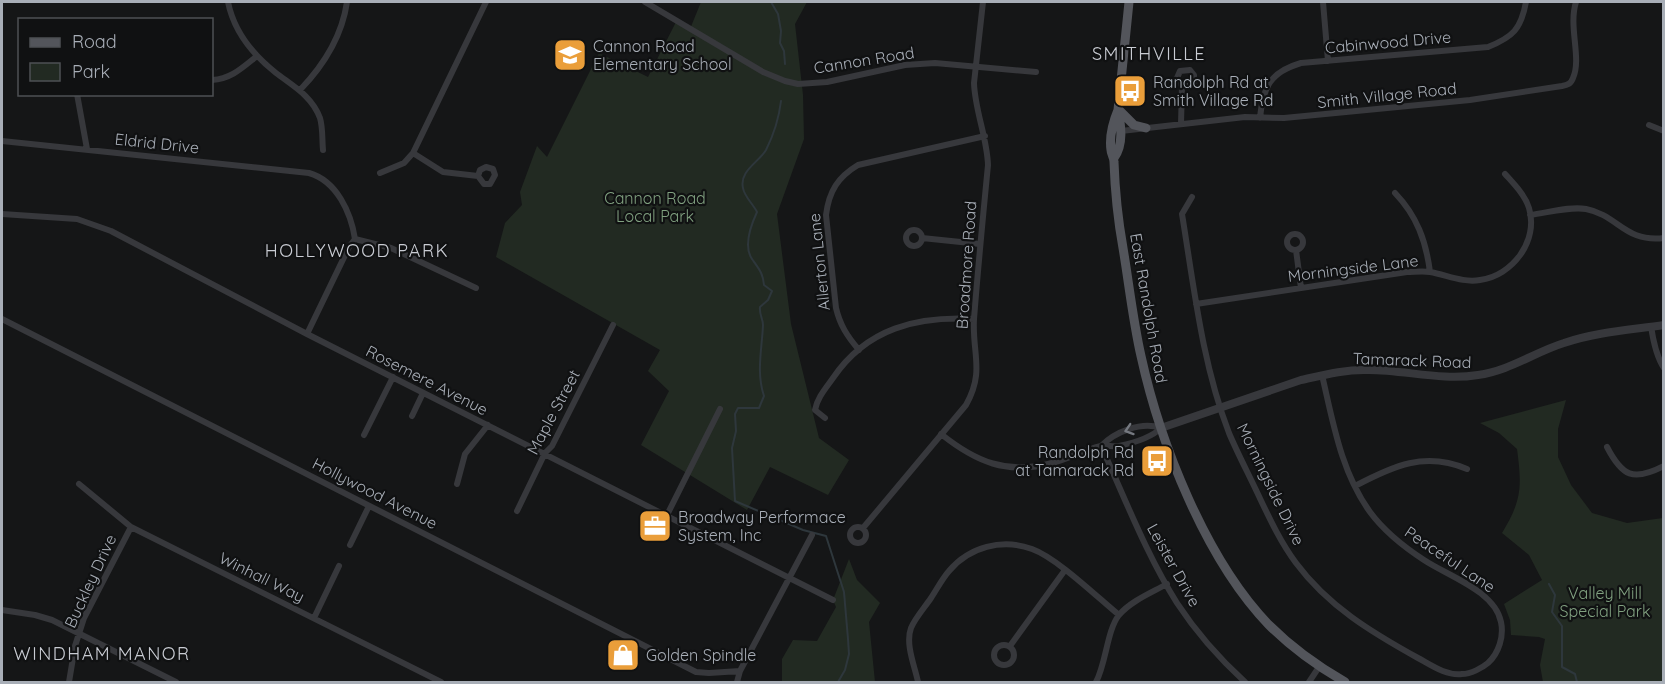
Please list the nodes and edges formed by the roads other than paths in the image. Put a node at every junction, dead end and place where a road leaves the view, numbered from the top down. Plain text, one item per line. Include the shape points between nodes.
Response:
1 (228, 2) edge
2 (347, 2) edge
3 (486, 2) edge
4 (645, 2) edge
5 (983, 2) edge
6 (1129, 2) edge
7 (1323, 2) edge
8 (1526, 2) edge
9 (1576, 2) edge
10 (257, 57) junction
11 (1328, 61) junction
12 (977, 66) junction
13 (1036, 72) dead end
14 (213, 80) edge
15 (1182, 86) dead end
16 (300, 90) junction
17 (77, 96) edge
18 (1118, 110) junction
19 (1260, 118) junction
20 (1181, 124) junction
21 (1649, 125) dead end
22 (1146, 128) junction
23 (1121, 131) junction
24 (1664, 131) edge
25 (985, 136) junction
26 (2, 141) edge
27 (87, 149) junction
28 (323, 150) dead end
29 (413, 153) junction
30 (1114, 158) junction
31 (380, 173) dead end
32 (1505, 174) dead end
33 (478, 176) dead end
34 (1395, 193) dead end
35 (1192, 197) dead end
36 (2, 214) edge
37 (1530, 215) junction
38 (922, 238) dead end
39 (1664, 238) edge
40 (356, 239) junction
41 (980, 244) junction
42 (1296, 250) dead end
43 (1430, 272) junction
44 (476, 288) dead end
45 (1301, 288) junction
46 (1196, 304) junction
47 (2, 319) edge
48 (974, 320) junction
49 (613, 325) dead end
50 (1664, 325) edge
51 (1651, 327) junction
52 (307, 334) junction
53 (859, 350) junction
54 (1664, 368) edge
55 (1322, 375) junction
56 (393, 377) junction
57 (423, 393) junction
58 (1221, 407) junction
59 (720, 409) dead end
60 (412, 416) dead end
61 (825, 418) dead end
62 (488, 425) junction
63 (1161, 428) junction
64 (940, 434) junction
65 (364, 435) dead end
66 (1101, 446) junction
67 (1607, 447) dead end
68 (545, 453) junction
69 (1664, 466) edge
70 (1467, 469) dead end
71 (79, 484) dead end
72 (458, 484) dead end
73 (1355, 486) junction
74 (369, 506) junction
75 (517, 511) dead end
76 (667, 516) junction
77 (131, 526) junction
78 (863, 528) dead end
79 (812, 535) dead end
80 (350, 545) dead end
81 (339, 566) dead end
82 (1065, 570) junction
83 (788, 578) junction
84 (1167, 584) junction
85 (833, 600) dead end
86 (2, 610) edge
87 (1119, 615) junction
88 (314, 618) junction
89 (79, 634) junction
90 (1010, 646) dead end
91 (1319, 667) junction
92 (1483, 668) joint
93 (740, 671) junction
94 (69, 682) edge
95 (176, 682) edge
96 (441, 682) edge
97 (737, 682) edge
98 (918, 682) edge
99 (1099, 682) edge
100 (1245, 682) edge
101 (1309, 682) edge
102 (1345, 682) edge

1 - 10 street via 235,23
2 - 16 street via 338,36
3 - 29 street
4 - 12 street, Cannon Road via 763,72 798,84 905,65
5 - 12 street, Broadmore Road
6 - 18 main road, East Randolph Road
7 - 11 street
8 - 11 street, Cabinwood Drive via 1516,31 1488,47
9 - 19 street, Smith Village Road via 1572,27 1575,70 1570,84 1470,100
10 - 14 street via 233,75
10 - 16 street
11 - 19 street, Cabinwood Drive via 1294,65 1274,76 1262,97
12 - 13 street, Cannon Road
12 - 25 street, Broadmore Road via 975,96
15 - 20 street
16 - 28 street via 320,118
17 - 27 street
18 - 22 main road via 1134,124
18 - 23 main road, East Randolph Road
18 - 30 main road, East Randolph Road via 1112,124
19 - 20 street, Smith Village Road
20 - 22 street, Smith Village Road
21 - 24 street
22 - 23 street, Smith Village Road
23 - 30 main road, East Randolph Road via 1119,152
25 - 41 street, Broadmore Road via 988,165
25 - 53 street, Allerton Lane via 858,165 833,186 826,215 836,308 843,329
26 - 27 street, Eldrid Drive
27 - 40 street, Eldrid Drive via 309,173 322,178 341,199
29 - 31 street via 404,163
29 - 33 street via 443,172
30 - 63 main road, East Randolph Road via 1119,224 1140,354
32 - 37 street via 1520,190
34 - 43 street via 1422,231
35 - 46 street, Morningside Drive via 1182,214
36 - 52 street, Rosemere Avenue via 89,222
37 - 39 street via 1586,209 1605,216 1633,235
37 - 43 street, Morningside Lane via 1528,240 1508,270 1479,281
38 - 41 street
40 - 44 street via 391,248
40 - 52 street
41 - 48 street, Broadmore Road
42 - 45 street
43 - 45 street, Morningside Lane
45 - 46 street, Morningside Lane
46 - 58 street, Morningside Drive via 1206,359
47 - 74 street, Hollywood Avenue
48 - 53 street via 910,322
48 - 64 street, Broadmore Road via 976,383 966,405
49 - 68 street, Maple Street
50 - 51 street, Tamarack Road
51 - 54 street
51 - 55 street, Tamarack Road via 1567,342 1479,375 1449,377 1370,370
52 - 56 street, Rosemere Avenue
53 - 61 street via 817,402 815,410
55 - 58 street, Tamarack Road
55 - 73 street, Peaceful Lane via 1340,451
56 - 57 street, Rosemere Avenue
56 - 65 street
57 - 60 street
57 - 62 street, Rosemere Avenue
58 - 63 street, Tamarack Road
58 - 92 street, Morningside Drive via 1229,433 1277,534 1322,592 1378,636 1445,673 1463,675
59 - 76 street
62 - 68 street, Rosemere Avenue
62 - 72 street via 465,454
63 - 66 street, Tamarack Road via 1154,435 1118,447
63 -> 66 street, Tamarack Road via 1149,424 1111,436
63 - 91 main road, East Randolph Road via 1213,549 1228,573 1269,624
64 - 66 street, Tamarack Road via 974,457 1007,467 1032,468
64 - 78 street, Broadmore Road
66 - 84 street, Leister Drive
67 - 69 street via 1616,465 1635,475 1649,474
68 - 75 street, Maple Street
68 - 76 street, Rosemere Avenue
70 - 73 street via 1443,462 1411,462 1389,468
71 - 77 street, Winhall Way
73 - 92 street, Peaceful Lane via 1370,512 1395,540 1486,596 1496,609 1501,620 1500,643
74 - 80 street
74 - 93 street, Hollywood Avenue via 696,672
76 - 83 street, Rosemere Avenue
77 - 88 street, Winhall Way
77 - 89 street, Buckley Drive
79 - 83 street
81 - 88 street
82 - 87 street
82 - 90 street
82 - 98 street via 1034,549 1017,545 998,544 968,555 950,570 910,629
83 - 85 street, Rosemere Avenue
83 - 93 street
84 - 87 street
84 - 100 street, Leister Drive via 1195,627
86 - 89 street via 43,618
87 - 99 street
88 - 96 street, Winhall Way
89 - 94 street, Buckley Drive
89 - 95 street
91 - 101 street
91 - 102 main road, East Randolph Road
93 - 97 street

